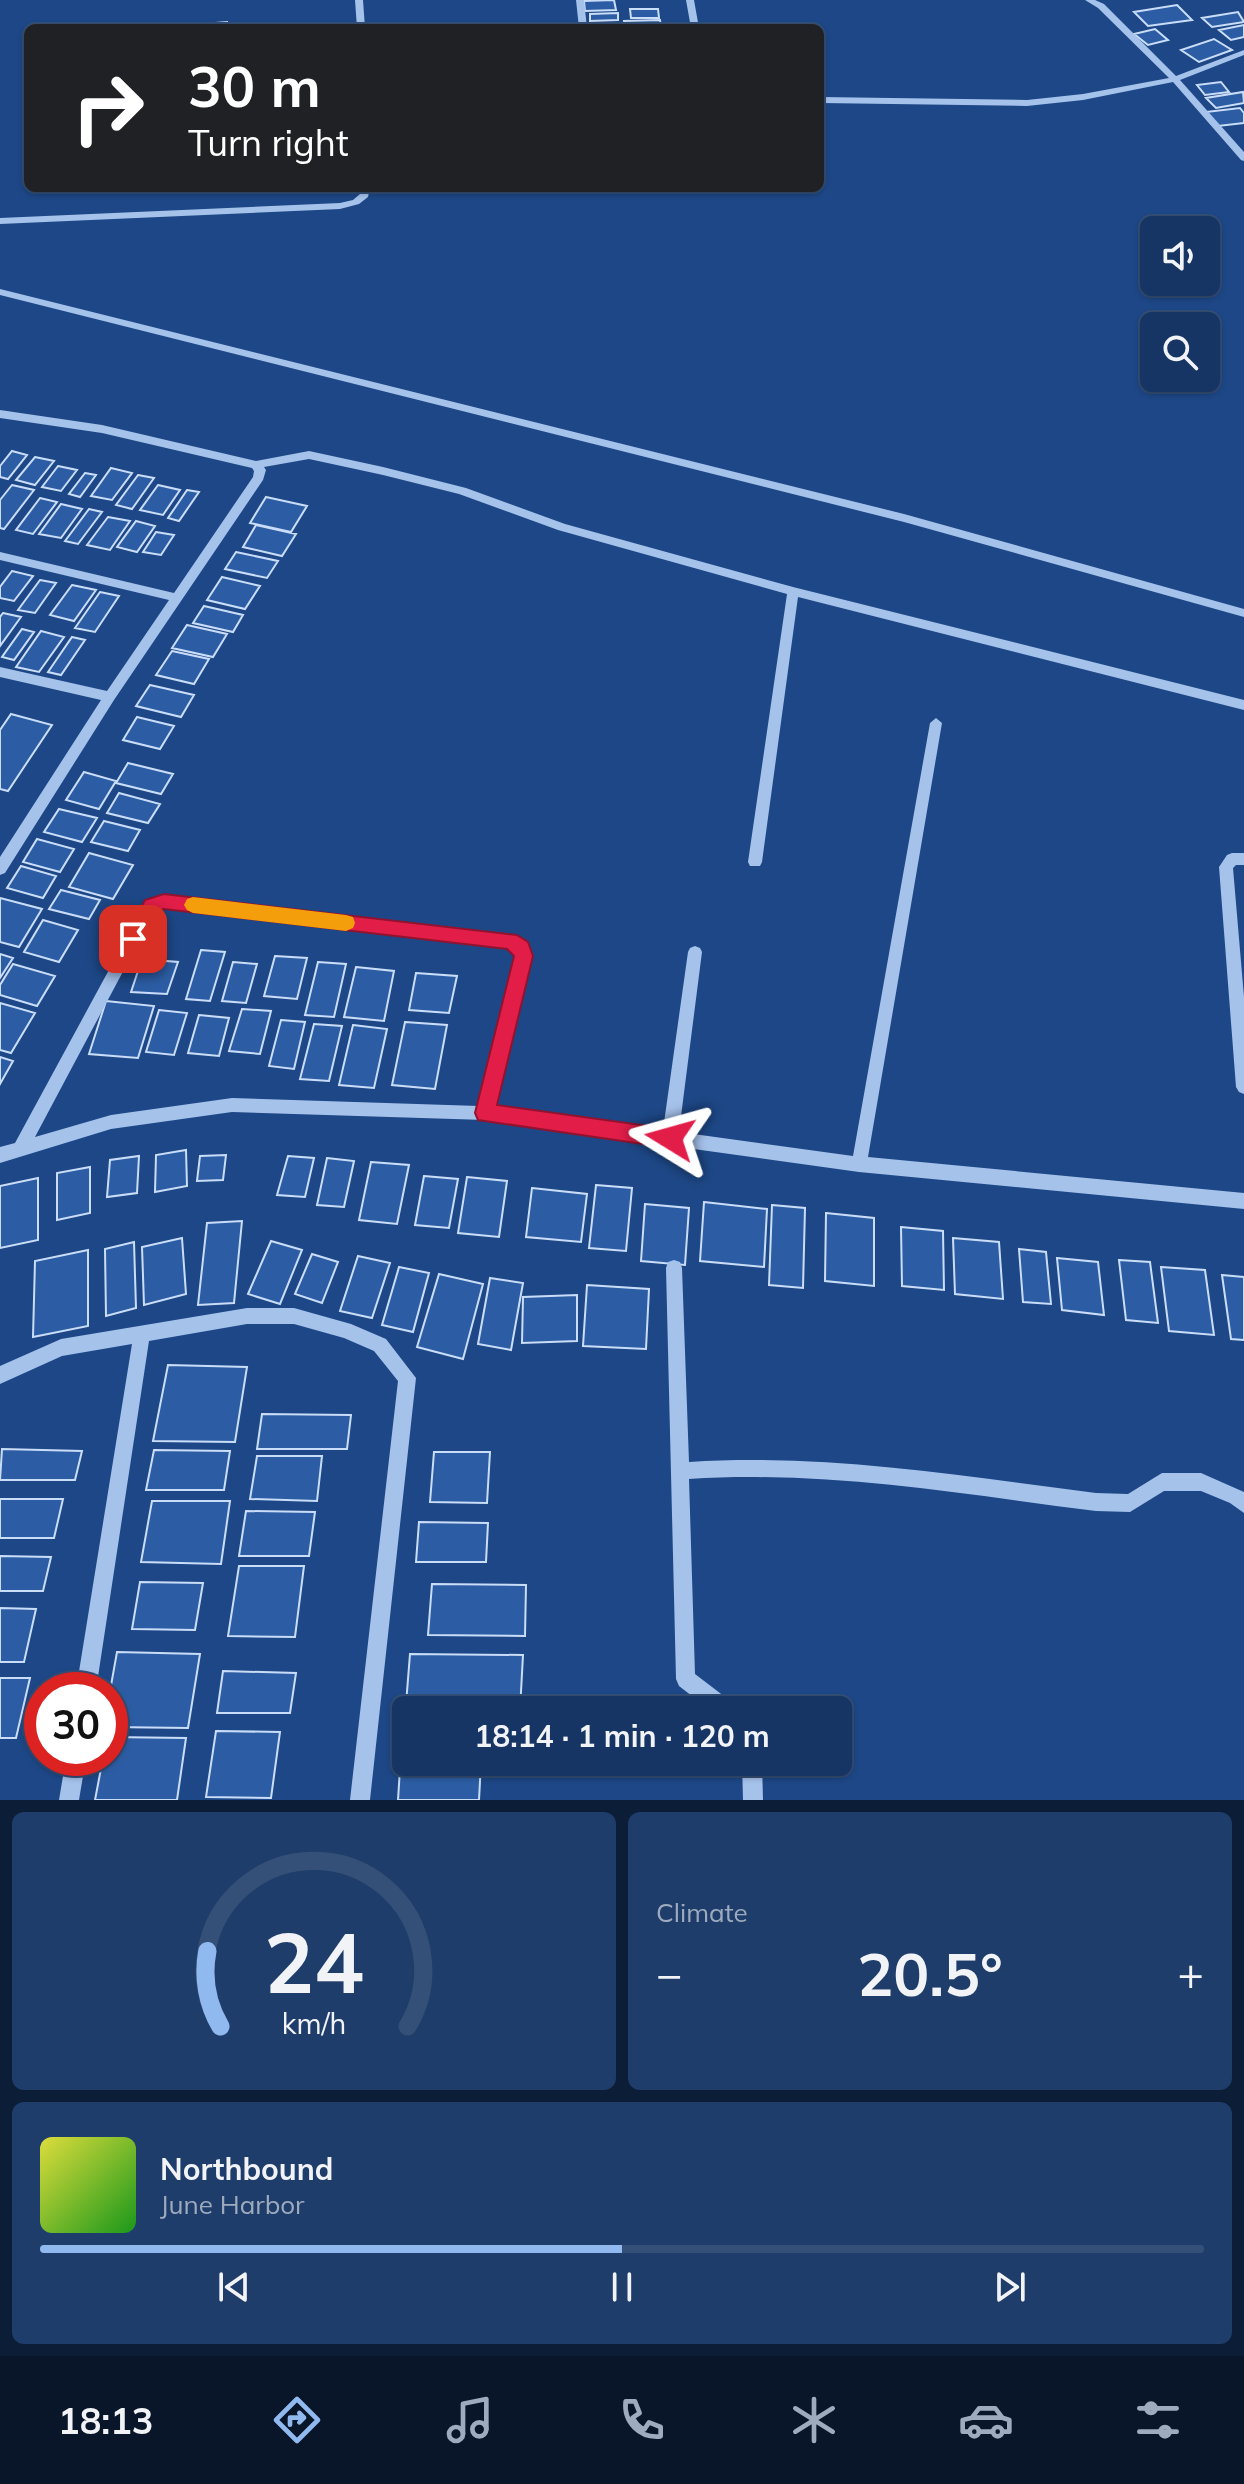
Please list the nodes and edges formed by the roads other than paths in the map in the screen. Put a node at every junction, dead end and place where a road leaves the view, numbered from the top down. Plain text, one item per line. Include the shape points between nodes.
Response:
1 (359, 0) edge
2 (580, 0) edge
3 (690, 0) edge
4 (1089, 0) edge
5 (361, 24) edge
6 (583, 24) edge
7 (694, 24) edge
8 (1244, 52) edge
9 (1175, 79) junction
10 (824, 100) edge
11 (1244, 158) edge
12 (365, 192) edge
13 (0, 221) edge
14 (0, 292) edge
15 (0, 414) edge
16 (256, 465) junction
17 (0, 556) edge
18 (793, 591) junction
19 (177, 598) junction
20 (1244, 613) edge
21 (0, 672) edge
22 (110, 697) junction
23 (1244, 705) edge
24 (936, 723) dead end
25 (1244, 859) edge
26 (755, 862) dead end
27 (0, 869) edge
28 (695, 952) dead end
29 (1244, 1087) edge
30 (485, 1113) junction
31 (670, 1138) junction
32 (20, 1150) junction
33 (0, 1155) edge
34 (859, 1164) junction
35 (1244, 1201) edge
36 (674, 1268) dead end
37 (142, 1335) junction
38 (0, 1375) edge
39 (680, 1471) junction
40 (1244, 1504) edge
41 (89, 1672) edge
42 (708, 1696) edge
43 (73, 1776) edge
44 (752, 1776) edge
45 (69, 1800) edge
46 (360, 1800) edge
47 (753, 1800) edge

1 - 5 street
2 - 6 street
3 - 7 street
4 - 9 street
8 - 9 street
9 - 10 street via 1027,103
9 - 11 street
12 - 13 street via 356,202 340,206
14 - 20 street via 904,518
15 - 16 street via 102,429
16 - 18 street via 309,455 383,471
16 - 19 street via 259,477
17 - 19 street
18 - 23 street
18 - 26 street
19 - 22 street
21 - 22 street
22 - 27 street
24 - 34 street
25 - 29 street via 1232,859 1226,867
28 - 31 street
30 - 31 street
30 - 32 street via 232,1105 111,1122
30 - 32 street via 522,948 511,941 164,901 147,913
31 - 34 street
32 - 33 street
34 - 35 street
36 - 39 street
37 - 38 street via 61,1348
37 - 41 street
37 - 46 street via 247,1316 294,1316 380,1345 407,1378
39 - 40 street via 819,1469 1130,1503 1162,1482 1201,1482
39 - 42 street via 686,1679
43 - 45 street
44 - 47 street

